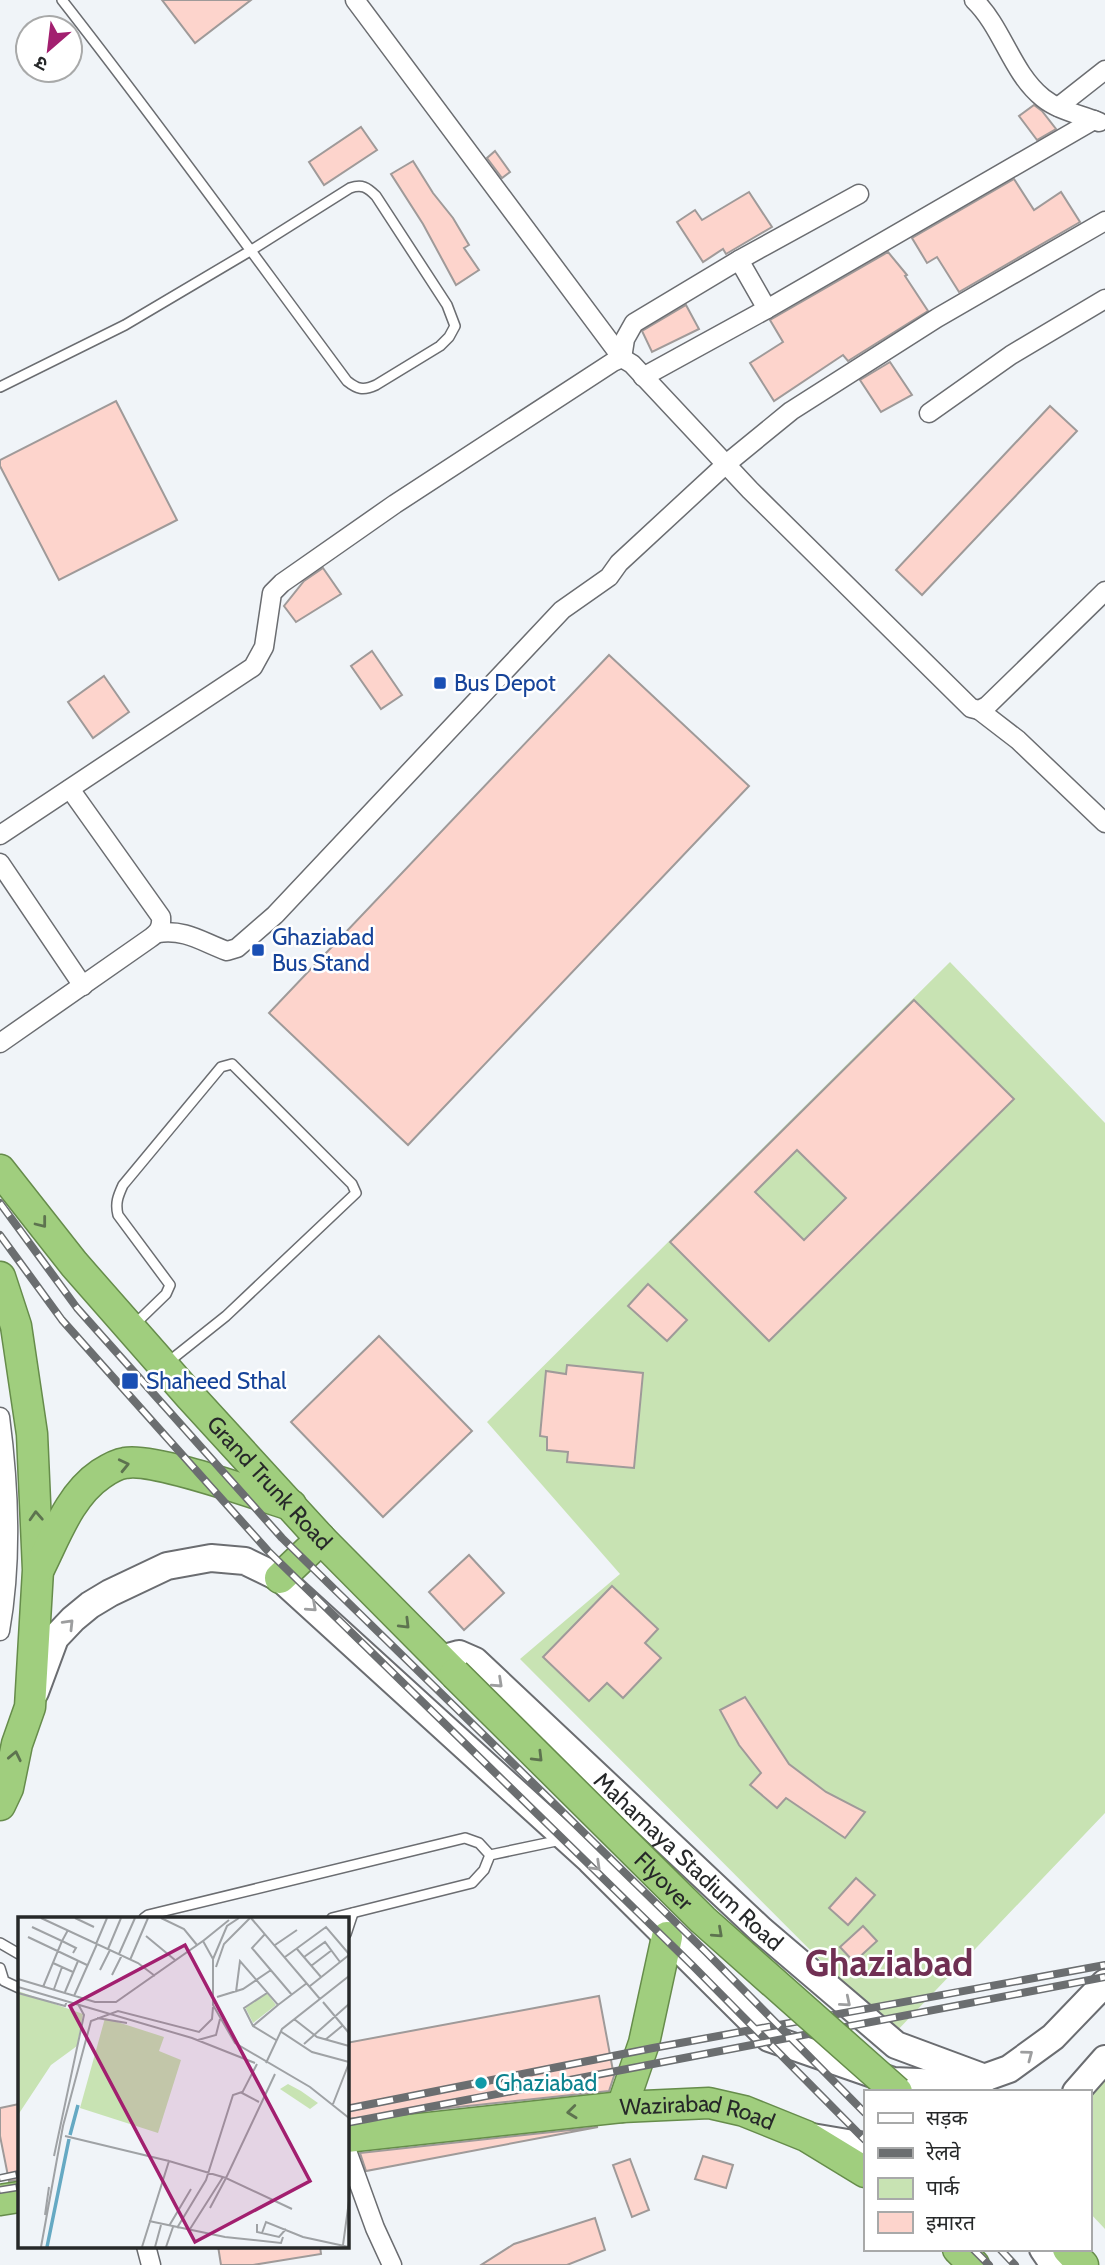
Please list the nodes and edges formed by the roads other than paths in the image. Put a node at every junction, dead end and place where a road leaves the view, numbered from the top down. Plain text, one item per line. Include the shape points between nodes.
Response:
1 (62, 0) edge
2 (355, 0) edge
3 (974, 0) edge
4 (1105, 70) edge
5 (1058, 107) junction
6 (1100, 122) edge
7 (859, 194) dead end
8 (1105, 221) edge
9 (250, 251) junction
10 (738, 260) junction
11 (1105, 299) edge
12 (767, 309) junction
13 (622, 358) junction
14 (643, 377) junction
15 (0, 387) edge
16 (929, 413) dead end
17 (725, 465) junction
18 (1105, 591) edge
19 (979, 710) junction
20 (71, 789) junction
21 (1105, 822) edge
22 (0, 835) edge
23 (0, 863) edge
24 (158, 933) junction
25 (83, 986) junction
26 (0, 1043) edge
27 (0, 1170) edge
28 (0, 1277) edge
29 (130, 1328) junction
30 (163, 1366) junction
31 (0, 1417) edge
32 (292, 1506) junction
33 (321, 1539) junction
34 (38, 1570) junction
35 (280, 1578) junction
36 (0, 1631) edge
37 (448, 1667) junction
38 (30, 1707) junction
39 (0, 1805) edge
40 (566, 1839) junction
41 (490, 1855) junction
42 (353, 1913) junction
43 (149, 1917) edge
44 (339, 1917) edge
45 (348, 1928) edge
46 (667, 1937) junction
47 (0, 1942) edge
48 (18, 1953) edge
49 (0, 1968) edge
50 (1105, 1983) edge
51 (18, 1988) edge
52 (1105, 2059) edge
53 (985, 2078) junction
54 (895, 2090) edge
55 (1078, 2090) edge
56 (622, 2107) junction
57 (806, 2136) junction
58 (348, 2137) edge
59 (864, 2146) edge
60 (348, 2154) edge
61 (864, 2171) edge
62 (18, 2197) edge
63 (0, 2200) edge
64 (147, 2248) edge
65 (960, 2251) edge
66 (1070, 2251) edge
67 (151, 2265) edge
68 (392, 2265) edge
69 (974, 2265) edge
70 (1083, 2265) edge

1 - 9 lane
2 - 13 street
3 - 5 street via 993,23 1019,71 1043,98
4 - 5 street
5 - 6 street
6 - 12 street
7 - 10 street
8 - 17 street via 829,387 776,422
9 - 9 lane via 350,188 368,188 447,305 455,326 440,346 376,385 360,389 346,380
9 - 15 lane via 125,324
10 - 12 street
10 - 13 street via 634,323
11 - 16 street via 1011,355
12 - 14 street
13 - 14 street
13 - 20 street via 282,583 272,593 264,647 253,667
14 - 17 street
17 - 19 street via 963,702
17 - 24 street via 619,563 610,577 562,610 275,915 237,948 227,951 187,933
18 - 19 street
19 - 21 street
20 - 22 street
20 - 24 street via 161,917
23 - 25 street
24 - 25 street
25 - 26 street
27 -> 29 highway, Grand Trunk Road
34 -> 28 highway via 32,1434 16,1326
29 - 30 highway, Grand Trunk Road
29 - 30 lane via 170,1285 118,1215 117,1196 221,1067 232,1064 356,1193 226,1316
30 - 32 highway, Grand Trunk Road
31 - 36 street via 9,1552
32 - 33 highway, Grand Trunk Road
34 -> 32 highway via 84,1489 102,1473 125,1463 168,1468
33 - 35 highway
33 -> 37 highway, Grand Trunk Road
34 - 38 highway
38 -> 35 main road via 55,1638 110,1593 167,1566 211,1558 245,1561
35 -> 40 main road
37 -> 53 main road, Mahamaya Stadium Road via 459,1654 475,1661 761,1930 896,2045
37 -> 54 highway, Flyover, bridge via 703,1920
39 -> 38 highway
40 - 41 lane
40 -> 46 main road
41 - 42 lane via 472,1883
41 - 43 lane via 479,1843 465,1838
42 - 44 lane
42 - 45 lane
46 - 53 main road via 769,2038 893,2081 967,2084
46 - 56 highway via 644,2043
47 - 48 lane
49 - 51 lane via 4,1981
53 -> 50 main road via 1009,2069 1053,2037
52 - 55 main road
56 - 57 highway, Wazirabad Road via 709,2103 744,2111
56 -> 58 highway, Wazirabad Road
57 - 59 main road
57 - 61 highway, Wazirabad Road
60 - 68 street
62 - 63 highway
64 - 67 street
65 - 69 highway
66 - 70 highway

